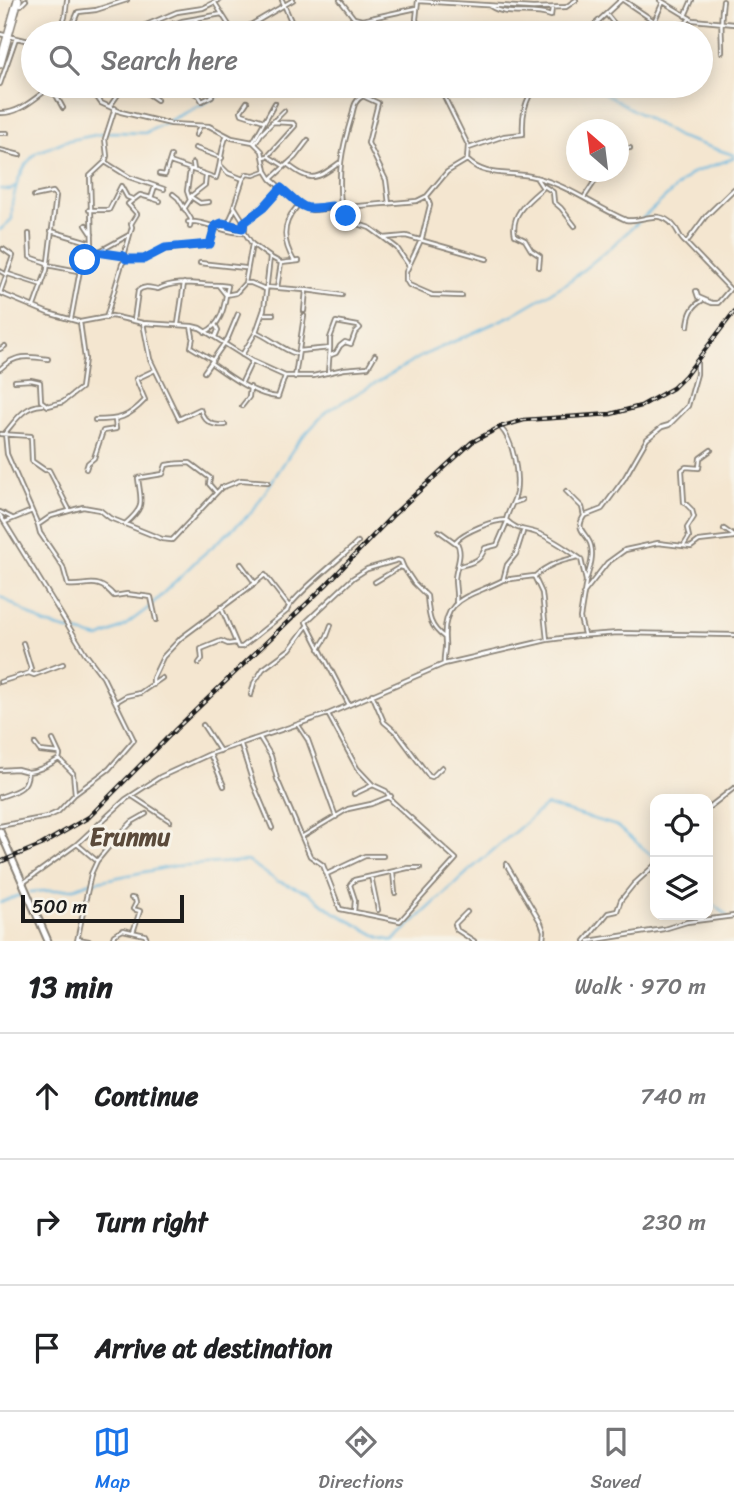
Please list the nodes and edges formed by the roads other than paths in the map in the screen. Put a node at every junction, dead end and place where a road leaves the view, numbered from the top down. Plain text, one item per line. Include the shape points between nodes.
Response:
1 (26, 0) edge
2 (67, 0) edge
3 (127, 0) edge
4 (219, 0) edge
5 (282, 0) edge
6 (293, 0) edge
7 (341, 0) edge
8 (576, 0) edge
9 (622, 0) edge
10 (692, 0) edge
11 (418, 1) edge
12 (661, 1) edge
13 (723, 1) edge
14 (18, 2) edge
15 (476, 2) edge
16 (215, 3) junction
17 (284, 5) junction
18 (490, 6) junction
19 (552, 7) junction
20 (417, 8) junction
21 (222, 14) junction
22 (606, 14) junction
23 (685, 16) junction
24 (690, 18) junction
25 (195, 20) joint
26 (64, 21) edge
27 (74, 21) edge
28 (156, 21) edge
29 (188, 21) edge
30 (227, 21) edge
31 (256, 21) edge
32 (291, 21) dead end
33 (418, 21) edge
34 (598, 21) edge
35 (612, 21) edge
36 (654, 21) joint
37 (688, 21) edge
38 (698, 21) edge
39 (713, 24) edge
40 (719, 24) junction
41 (734, 24) edge
42 (0, 34) edge
43 (13, 37) junction
44 (21, 39) edge
45 (722, 52) dead end
46 (0, 64) edge
47 (0, 84) edge
48 (35, 98) edge
49 (58, 98) edge
50 (96, 98) edge
51 (116, 98) edge
52 (154, 98) edge
53 (360, 98) edge
54 (371, 98) edge
55 (446, 98) edge
56 (528, 98) edge
57 (157, 100) dead end
58 (247, 102) dead end
59 (275, 103) dead end
60 (110, 106) junction
61 (63, 108) dead end
62 (115, 108) junction
63 (284, 111) dead end
64 (0, 113) edge
65 (264, 121) junction
66 (272, 122) junction
67 (200, 125) junction
68 (0, 133) edge
69 (7, 133) dead end
70 (196, 135) dead end
71 (227, 136) junction
72 (309, 140) dead end
73 (254, 143) junction
74 (195, 148) dead end
75 (469, 148) junction
76 (0, 150) edge
77 (20, 155) dead end
78 (171, 156) dead end
79 (266, 156) junction
80 (222, 158) junction
81 (467, 160) junction
82 (105, 162) junction
83 (170, 162) junction
84 (193, 163) dead end
85 (339, 163) junction
86 (220, 165) junction
87 (286, 165) junction
88 (192, 169) junction
89 (265, 171) junction
90 (159, 174) dead end
91 (206, 174) junction
92 (243, 178) junction
93 (271, 179) junction
94 (537, 179) junction
95 (595, 182) edge
96 (155, 186) junction
97 (544, 186) junction
98 (281, 188) junction
99 (164, 189) dead end
100 (734, 189) edge
101 (173, 194) dead end
102 (34, 196) dead end
103 (427, 196) junction
104 (191, 197) junction
105 (585, 197) junction
106 (151, 198) junction
107 (133, 199) junction
108 (160, 201) dead end
109 (209, 202) dead end
110 (389, 204) junction
111 (332, 206) junction
112 (341, 206) junction
113 (235, 207) junction
114 (296, 208) dead end
115 (184, 209) junction
116 (89, 210) junction
117 (189, 222) junction
118 (244, 222) junction
119 (228, 224) junction
120 (86, 225) dead end
121 (575, 226) dead end
122 (190, 227) dead end
123 (243, 228) junction
124 (214, 229) junction
125 (225, 230) junction
126 (51, 231) junction
127 (245, 233) junction
128 (29, 234) dead end
129 (92, 234) junction
130 (130, 234) junction
131 (384, 237) junction
132 (421, 240) junction
133 (92, 243) junction
134 (686, 243) junction
135 (252, 244) junction
136 (3, 249) dead end
137 (90, 251) junction
138 (98, 251) junction
139 (270, 257) junction
140 (125, 258) junction
141 (487, 259) dead end
142 (281, 262) junction
143 (200, 263) dead end
144 (47, 264) junction
145 (410, 267) junction
146 (539, 267) dead end
147 (247, 268) junction
148 (0, 271) edge
149 (79, 271) junction
150 (7, 274) junction
151 (184, 283) junction
152 (245, 283) junction
153 (42, 285) junction
154 (218, 285) junction
155 (265, 288) junction
156 (277, 288) junction
157 (306, 290) junction
158 (696, 291) dead end
159 (226, 295) junction
160 (342, 295) dead end
161 (462, 296) dead end
162 (705, 300) junction
163 (34, 306) junction
164 (238, 314) dead end
165 (262, 314) junction
166 (273, 314) dead end
167 (106, 318) junction
168 (71, 319) junction
169 (134, 320) junction
170 (80, 322) junction
171 (143, 323) junction
172 (178, 324) junction
173 (191, 326) junction
174 (216, 326) junction
175 (688, 326) dead end
176 (205, 332) junction
177 (256, 332) junction
178 (214, 338) junction
179 (224, 344) junction
180 (5, 346) dead end
181 (330, 348) junction
182 (0, 349) edge
183 (299, 352) junction
184 (242, 355) junction
185 (331, 355) junction
186 (374, 355) dead end
187 (48, 359) dead end
188 (212, 361) junction
189 (252, 362) junction
190 (697, 362) dead end
191 (0, 369) edge
192 (155, 370) junction
193 (204, 372) dead end
194 (328, 373) junction
195 (285, 376) junction
196 (295, 377) junction
197 (15, 381) dead end
198 (242, 382) junction
199 (250, 387) junction
200 (45, 405) junction
201 (242, 406) dead end
202 (95, 420) dead end
203 (116, 420) junction
204 (225, 425) dead end
205 (500, 427) dead end
206 (2, 433) edge
207 (711, 450) dead end
208 (86, 469) dead end
209 (268, 482) dead end
210 (566, 491) dead end
211 (216, 492) junction
212 (522, 500) dead end
213 (513, 503) junction
214 (69, 510) junction
215 (32, 511) junction
216 (0, 514) edge
217 (584, 516) junction
218 (12, 518) junction
219 (506, 521) junction
220 (5, 523) junction
221 (125, 524) junction
222 (37, 525) junction
223 (724, 528) dead end
224 (439, 531) dead end
225 (523, 532) junction
226 (734, 536) edge
227 (358, 542) dead end
228 (457, 544) junction
229 (684, 545) junction
230 (578, 557) junction
231 (241, 564) dead end
232 (460, 566) junction
233 (404, 568) junction
234 (534, 577) junction
235 (503, 580) junction
236 (586, 581) junction
237 (374, 582) dead end
238 (255, 583) junction
239 (583, 594) junction
240 (456, 604) junction
241 (288, 606) junction
242 (221, 607) junction
243 (156, 620) dead end
244 (331, 625) dead end
245 (307, 626) junction
246 (734, 635) edge
247 (584, 636) junction
248 (444, 637) junction
249 (547, 640) junction
250 (23, 643) dead end
251 (236, 643) junction
252 (318, 649) junction
253 (198, 663) dead end
254 (63, 664) dead end
255 (444, 664) junction
256 (29, 673) junction
257 (162, 678) dead end
258 (0, 682) edge
259 (153, 685) junction
260 (372, 694) junction
261 (251, 695) dead end
262 (116, 702) junction
263 (349, 705) junction
264 (328, 714) junction
265 (202, 725) dead end
266 (298, 725) junction
267 (260, 738) junction
268 (53, 740) dead end
269 (35, 744) dead end
270 (241, 745) junction
271 (220, 751) junction
272 (59, 753) junction
273 (210, 754) junction
274 (59, 759) junction
275 (442, 767) dead end
276 (0, 770) edge
277 (28, 772) junction
278 (373, 785) junction
279 (224, 786) dead end
280 (734, 788) edge
281 (75, 794) junction
282 (354, 794) dead end
283 (132, 796) junction
284 (391, 796) junction
285 (0, 797) edge
286 (713, 804) edge
287 (146, 814) dead end
288 (336, 817) junction
289 (170, 821) dead end
290 (0, 825) edge
291 (272, 828) dead end
292 (0, 831) edge
293 (303, 836) junction
294 (78, 844) junction
295 (383, 856) dead end
296 (97, 861) junction
297 (506, 864) dead end
298 (420, 868) dead end
299 (650, 870) edge
300 (393, 872) junction
301 (327, 874) junction
302 (371, 876) junction
303 (22, 884) junction
304 (395, 893) dead end
305 (131, 898) dead end
306 (378, 910) dead end
307 (354, 912) junction
308 (467, 912) dead end
309 (734, 916) edge
310 (133, 932) junction
311 (77, 940) edge
312 (48, 941) edge
313 (89, 941) edge
314 (112, 941) edge
315 (148, 941) edge
316 (474, 941) edge
317 (543, 941) edge
318 (587, 941) edge

1 - 14 street via 21,5
2 - 26 street
3 - 27 street via 78,12
4 - 16 street
5 - 17 street
6 - 17 street
7 - 20 street via 354,18 362,20
8 - 19 street via 566,7
9 - 22 street
9 - 36 street
10 - 23 street
11 - 15 street
11 - 20 street
12 - 23 street
12 - 36 street
13 - 40 street
14 - 43 main road
15 - 18 street
16 - 21 street
16 - 28 street
17 - 31 street
17 - 32 street
18 - 19 street
18 - 19 street via 551,16
20 - 33 street
21 - 25 street
21 - 30 street
22 - 34 street
22 - 35 street
23 - 24 street
24 - 37 street
24 - 38 street
25 - 29 street
39 - 40 street
40 - 41 street
40 - 45 street
42 - 43 street
43 - 44 street
43 - 46 main road
43 - 47 street
48 - 64 street via 13,112
49 - 61 street
50 - 60 street
51 - 60 street
52 - 57 street
53 - 85 street via 353,107
54 - 110 street via 378,103 368,143 388,185
55 - 75 street
56 - 75 street via 523,134
58 - 65 street via 241,113
59 - 65 street
60 - 62 street
62 - 67 street via 160,122
62 - 82 street
63 - 66 street
65 - 73 street
66 - 73 street
66 - 79 street via 295,126
67 - 70 street
67 - 71 street
68 - 69 street
71 - 73 street
71 - 80 street
72 - 87 street
73 - 79 street
74 - 80 street
75 - 81 street
76 - 77 street
78 - 83 street
79 - 87 street
79 - 89 street
80 - 86 street
81 - 94 street via 482,171
81 - 103 street via 447,172
82 - 96 street
82 - 116 street via 90,176
83 - 88 street
83 - 90 street via 165,175
84 - 88 street
85 - 87 street via 313,178
85 - 112 street
86 - 91 street via 216,178
86 - 92 street
87 - 93 street
88 - 91 street
88 - 104 street via 187,191
89 - 92 street
89 - 93 street
91 - 104 street via 205,185
92 - 113 street
93 - 98 street
94 - 97 street
94 - 105 street
95 - 105 street
96 - 99 street
96 - 106 street
97 - 121 street
97 - 146 street via 514,221 515,235 540,256
98 - 111 street via 306,208
98 - 118 street
100 - 134 street
101 - 115 street
102 - 126 street via 56,195
103 - 110 street
103 - 132 street via 430,202
104 - 109 street
104 - 115 street
105 - 134 street via 630,222 646,216 670,222
106 - 107 street via 140,195
106 - 108 street
107 - 116 street via 121,187 109,210
107 - 130 street via 128,204 137,214
110 - 112 street
111 - 112 street
111 - 131 street
113 - 118 street
113 - 119 street
114 - 142 street via 285,234 287,250 297,261
115 - 117 street
116 - 129 street
117 - 122 street
117 - 124 street
118 - 123 street
119 - 123 street
119 - 124 street
119 - 125 street
120 - 129 street
123 - 127 street
124 - 125 street
124 - 140 street via 210,244 165,248 144,259
125 - 127 street
126 - 133 street
126 - 144 street
127 - 135 street
128 - 144 street via 30,257
129 - 133 street
130 - 138 street
130 - 140 street
131 - 132 street
131 - 145 street
132 - 141 street
132 - 145 street
133 - 137 street
134 - 162 street via 730,289 718,303
135 - 139 street
135 - 147 street
136 - 150 street via 13,256
137 - 138 street
137 - 149 street
138 - 140 street
139 - 142 street
139 - 155 street
140 - 167 street
142 - 156 street
143 - 147 street
144 - 149 street
144 - 153 street
145 - 161 street via 406,272 409,285 432,295
147 - 152 street
148 - 150 street
149 - 168 street
150 - 153 street
150 - 163 street via 0,293
151 - 154 street
151 - 169 street via 139,289
151 - 172 street
152 - 155 street
152 - 159 street via 236,293
153 - 163 street
154 - 159 street
154 - 159 street via 228,286
155 - 156 street
155 - 165 street
156 - 157 street
157 - 160 street
157 - 183 street
158 - 162 street
159 - 174 street
162 - 175 street via 692,309
163 - 168 street
164 - 179 street
165 - 166 street
165 - 177 street
167 - 169 street
167 - 170 street
168 - 170 street
169 - 171 street
170 - 200 street via 83,386 60,404
171 - 172 street
171 - 192 street
172 - 173 street
173 - 176 street
173 - 188 street via 191,347
174 - 176 street
174 - 178 street
176 - 178 street
177 - 183 street via 292,353
177 - 184 street
178 - 179 street
179 - 184 street
179 - 188 street
180 - 182 street
181 - 183 street
181 - 185 street
181 - 185 street via 336,322 360,328 351,344 345,342
183 - 196 street
184 - 189 street
185 - 194 street
186 - 194 street via 368,367
187 - 191 street via 21,356
188 - 193 street
188 - 198 street
189 - 195 street
189 - 198 street
190 - 217 street via 688,406 647,439 602,509
192 - 203 street via 135,380 145,400 130,415
192 - 204 street via 179,419 200,409 215,426
194 - 196 street
195 - 196 street
195 - 199 street via 276,398
197 - 200 street via 40,382
198 - 199 street
199 - 201 street
200 - 206 street via 24,411
202 - 203 street
203 - 208 street via 117,429 103,431
205 - 213 street via 515,459
206 - 214 street via 31,436 32,461 50,470
206 - 215 street
207 - 229 street via 700,458 699,468 682,470 684,502 694,517
209 - 211 street via 241,480
210 - 217 street via 582,507
211 - 221 street via 172,540
211 - 221 street via 210,478 190,463 166,466 163,474 138,478 141,504
212 - 213 street
213 - 219 street
214 - 221 street via 94,508
214 - 222 street
215 - 218 street
215 - 222 street
216 - 218 street
216 - 220 street
217 - 236 street via 580,530 592,551
218 - 220 street
219 - 225 street
219 - 228 street via 464,533
219 - 232 street via 497,545 485,548 477,562
220 - 262 street
222 - 243 street via 68,584 98,584 114,596 151,597
223 - 226 street
224 - 228 street
225 - 230 street via 536,533
225 - 235 street
226 - 229 street
227 - 241 street
228 - 232 street
229 - 239 street via 658,543 625,550 607,563
230 - 234 street via 549,565
230 - 236 street
231 - 238 street
232 - 240 street via 455,580
233 - 237 street
233 - 245 street via 398,560 367,569 344,584 308,619
233 - 248 street via 427,596 428,618
234 - 235 street
234 - 249 street via 542,593
235 - 240 street
236 - 239 street
238 - 241 street via 265,575
238 - 242 street
239 - 247 street via 580,618
240 - 248 street via 444,625
241 - 251 street via 254,639 240,648
242 - 251 street
242 - 259 street via 169,650
244 - 252 street
245 - 252 street
245 - 261 street via 290,649 263,669
246 - 247 street
247 - 249 street
248 - 255 street
249 - 255 street
250 - 256 street
251 - 253 street via 222,641 201,649
252 - 263 street
254 - 256 street
255 - 260 street
256 - 258 street
257 - 259 street
259 - 262 street
260 - 263 street
260 - 275 street via 384,722 429,776
262 - 281 street via 134,742 109,769
263 - 264 street
264 - 266 street
264 - 278 street via 357,768
265 - 271 street
266 - 267 street
266 - 288 street via 308,740
267 - 270 street
267 - 293 street
268 - 272 street
269 - 272 street via 40,751
270 - 271 street
270 - 291 street
271 - 273 street
272 - 274 street
273 - 279 street
273 - 283 street
274 - 277 street
274 - 281 street via 73,773
276 - 277 street
277 - 285 street via 23,788
278 - 282 street
278 - 284 street
280 - 286 street
281 - 290 street via 54,814
283 - 289 street
283 - 294 street
284 - 288 street
284 - 307 street via 456,859 400,920
287 - 296 street via 132,822
288 - 293 street
292 - 303 street
293 - 301 street via 310,856
294 - 296 street
294 - 303 street
295 - 301 street via 365,856
296 - 311 street
297 - 317 street via 541,923
298 - 300 street
299 - 318 street
300 - 302 street
300 - 304 street
301 - 307 street via 340,909
302 - 306 street
302 - 307 street via 351,883
303 - 312 street
305 - 310 street via 136,903 133,909 140,911
308 - 316 street via 455,924
309 - 318 street
310 - 314 street via 119,930
310 - 315 street via 145,935
311 - 313 street

